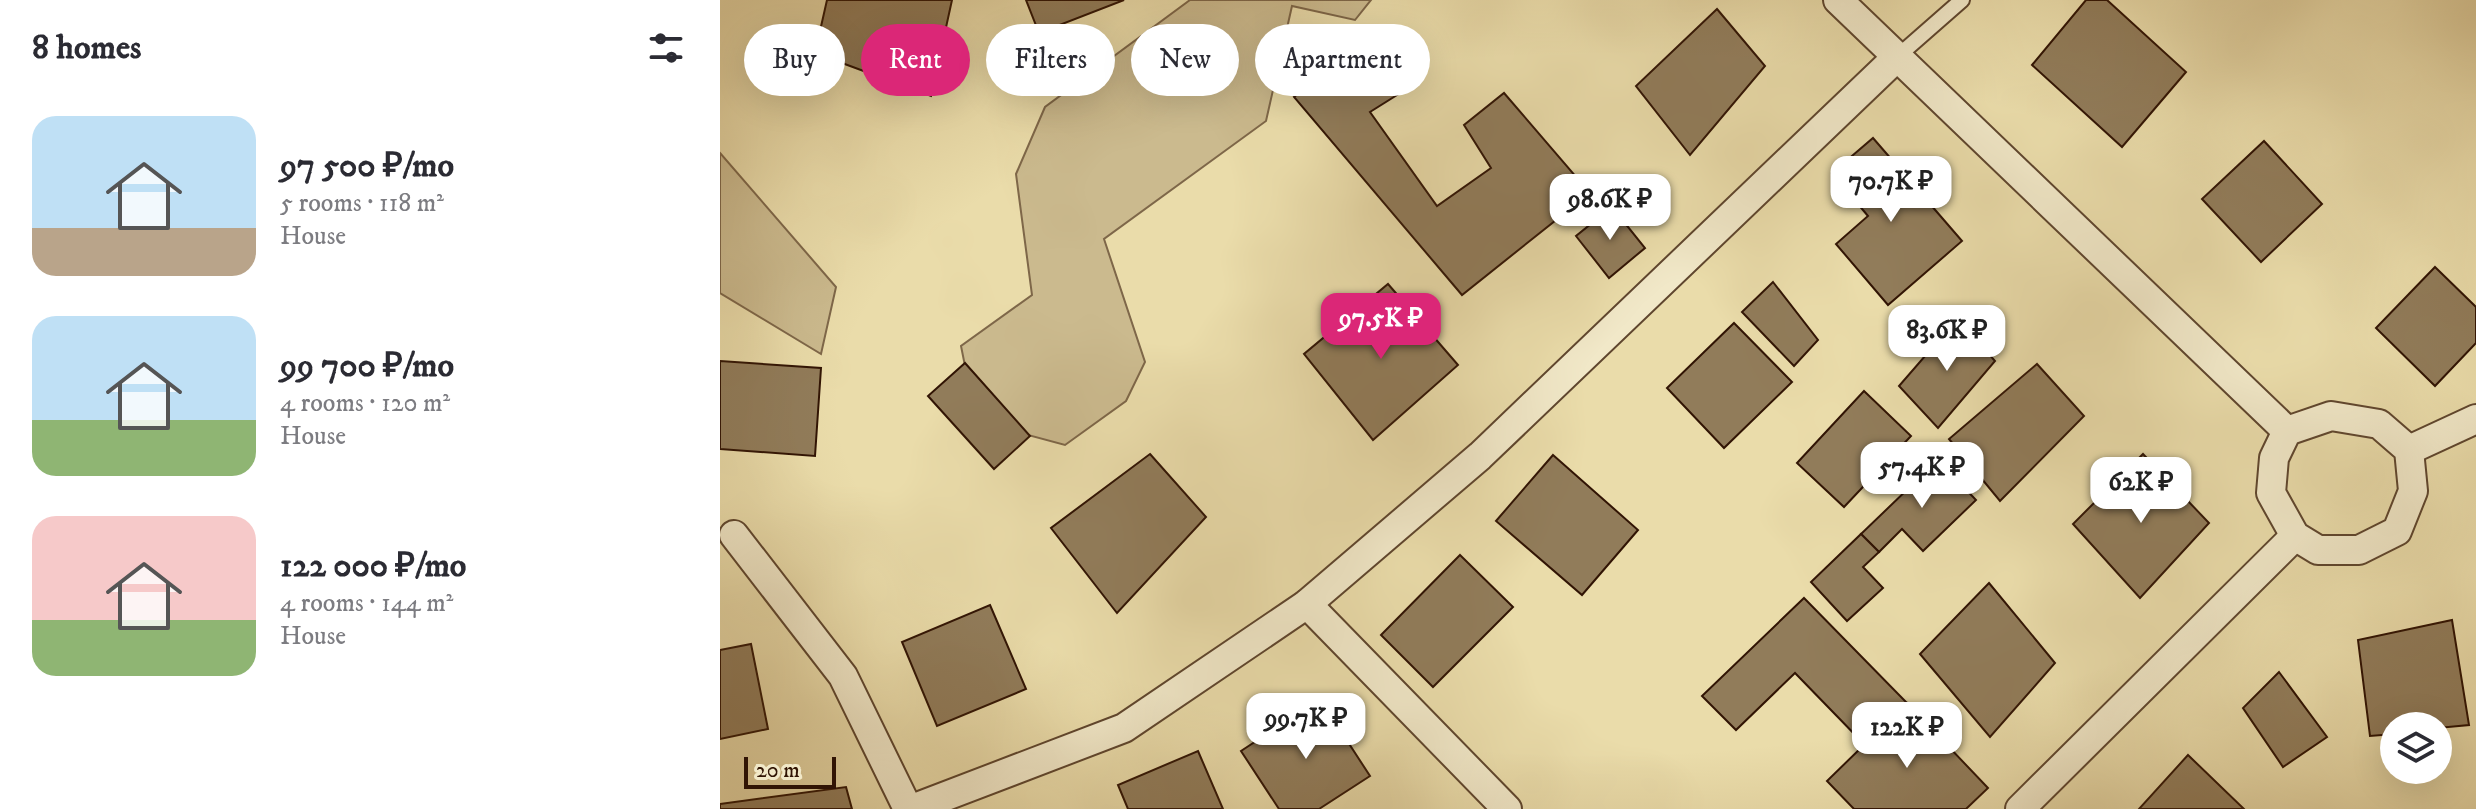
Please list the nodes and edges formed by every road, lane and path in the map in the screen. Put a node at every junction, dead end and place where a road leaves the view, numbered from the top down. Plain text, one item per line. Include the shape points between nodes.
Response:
1 (1838, 0) edge
2 (1962, 0) edge
3 (1897, 57) junction
4 (2470, 430) edge
5 (2287, 431) junction
6 (2409, 450) junction
7 (734, 535) dead end
8 (2295, 536) junction
9 (1307, 604) junction
10 (910, 809) edge
11 (1507, 809) edge
12 (2020, 809) edge

1 - 3 street
2 - 3 lane
3 - 5 street
3 - 9 street via 1480,456
4 - 6 street
5 - 6 street via 2331,416 2379,424
5 - 8 street via 2274,458 2271,493
6 - 8 street via 2413,491 2397,531 2359,550 2318,550
7 - 10 street via 843,676
8 - 12 street
9 - 10 street via 1124,728
9 - 11 street

